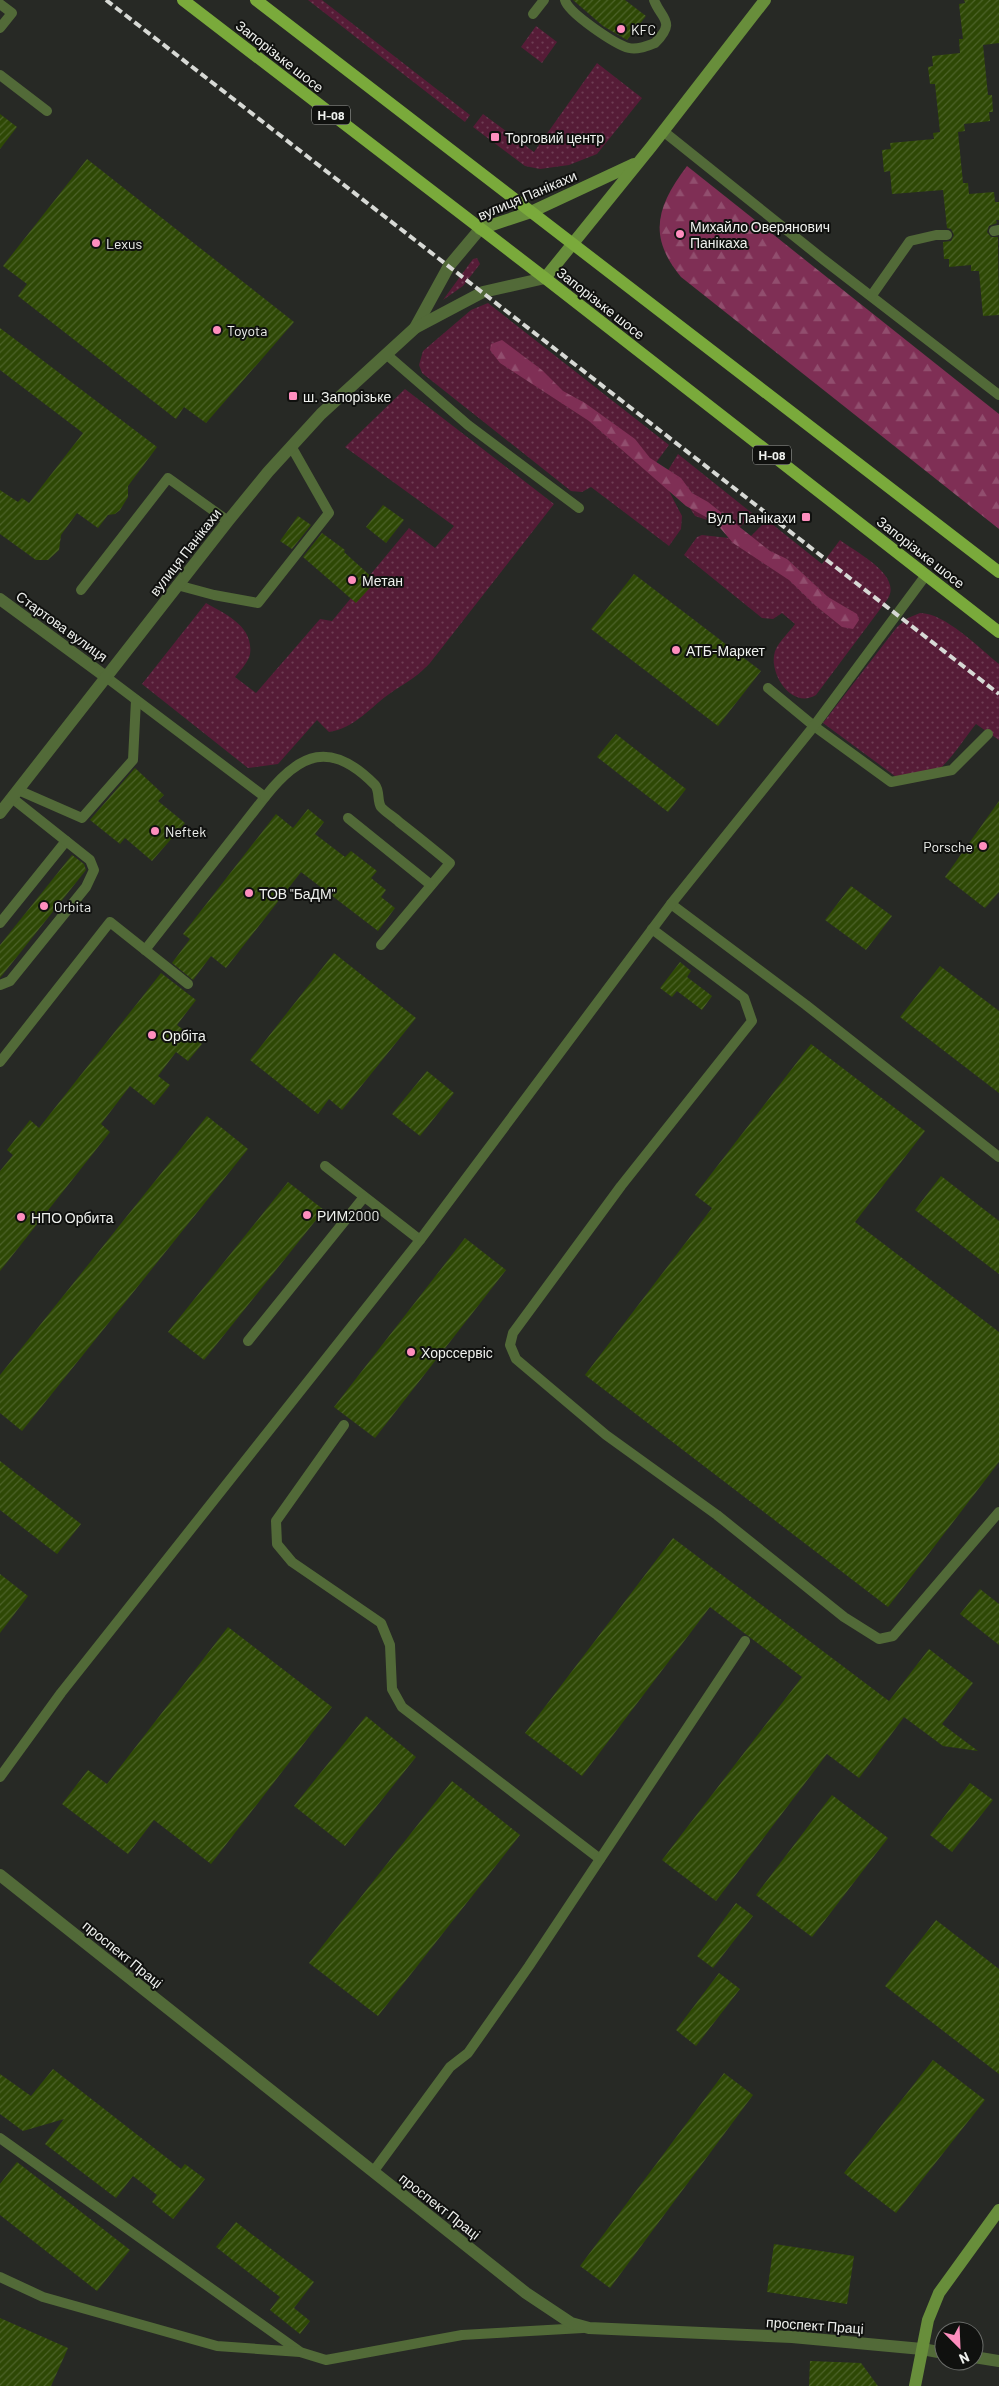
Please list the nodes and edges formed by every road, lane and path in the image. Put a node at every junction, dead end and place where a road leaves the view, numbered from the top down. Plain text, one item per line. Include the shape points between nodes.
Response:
1 (183, 0) edge
2 (256, 0) edge
3 (544, 0) edge
4 (565, 0) edge
5 (654, 0) edge
6 (765, 0) edge
7 (0, 4) edge
8 (533, 14) dead end
9 (0, 28) edge
10 (0, 75) edge
11 (47, 111) dead end
12 (664, 130) junction
13 (639, 162) junction
14 (531, 212) junction
15 (480, 229) junction
16 (947, 235) dead end
17 (571, 244) junction
18 (545, 278) junction
19 (872, 295) junction
20 (415, 328) junction
21 (386, 354) junction
22 (999, 395) edge
23 (291, 446) junction
24 (579, 508) dead end
25 (228, 521) junction
26 (999, 572) edge
27 (926, 575) junction
28 (177, 585) junction
29 (81, 590) dead end
30 (0, 599) edge
31 (999, 632) edge
32 (106, 677) junction
33 (768, 688) dead end
34 (136, 700) junction
35 (814, 726) junction
36 (988, 734) dead end
37 (15, 794) junction
38 (266, 797) junction
39 (0, 813) edge
40 (348, 818) dead end
41 (66, 841) junction
42 (432, 885) junction
43 (671, 904) junction
44 (0, 923) edge
45 (652, 929) junction
46 (381, 945) dead end
47 (145, 950) junction
48 (188, 984) dead end
49 (0, 985) edge
50 (0, 1062) edge
51 (999, 1157) edge
52 (325, 1166) dead end
53 (364, 1197) junction
54 (420, 1240) junction
55 (248, 1341) dead end
56 (344, 1425) dead end
57 (999, 1512) edge
58 (745, 1641) dead end
59 (0, 1777) edge
60 (600, 1859) junction
61 (0, 1875) edge
62 (0, 2139) edge
63 (373, 2172) junction
64 (999, 2210) edge
65 (0, 2277) edge
66 (589, 2328) junction
67 (922, 2349) junction
68 (934, 2351) edge
69 (300, 2352) junction
70 (984, 2359) edge
71 (999, 2361) edge
72 (915, 2386) edge

1 - 15 main road, Запорізьке шосе / Н-08
2 - 14 main road, Запорізьке шосе
3 - 8 lane
4 - 5 lane via 570,9 618,45 632,49 655,43 665,29 664,14
6 - 12 main road, вулиця Панікахи
7 - 9 lane via 12,13
10 - 11 lane
12 - 13 main road, вулиця Панікахи
12 - 19 lane
13 - 14 main road, вулиця Панікахи
13 - 17 main road, вулиця Панікахи
14 - 15 main road, вулиця Панікахи
14 - 17 main road, Запорізьке шосе
15 - 18 main road, Запорізьке шосе / Н-08
15 - 20 street, вулиця Панікахи via 449,266
16 - 19 lane via 910,241
17 - 18 main road, вулиця Панікахи
17 - 26 main road, Запорізьке шосе
18 - 20 street, вулиця Панікахи via 483,292
18 - 27 main road, Запорізьке шосе / Н-08
19 - 22 lane
20 - 21 street, вулиця Панікахи
21 - 23 street, вулиця Панікахи
21 - 24 lane via 468,425
23 - 25 street, вулиця Панікахи
23 - 28 lane via 329,513 258,604
25 - 28 street, вулиця Панікахи
25 - 29 lane via 168,478
27 - 31 main road, Запорізьке шосе / Н-08
27 - 35 lane
28 - 32 street, вулиця Панікахи
30 - 32 street, Стартова вулиця
32 - 34 lane
32 - 37 street, вулиця Панікахи
33 - 35 lane
34 - 37 lane via 133,760 82,818
34 - 38 lane
35 - 36 lane via 891,782 952,770
35 - 43 lane
37 - 39 street, вулиця Панікахи
37 - 41 lane
38 - 42 lane via 282,775 315,756 331,756 345,762 377,787 381,807 450,863
38 - 47 lane
40 - 42 lane
41 - 44 lane
41 - 49 lane via 90,860 94,870 86,887 10,981
42 - 46 lane
43 - 45 lane
43 - 51 lane
45 - 54 lane
45 - 57 lane via 744,998 752,1021 621,1186 513,1333 510,1345 516,1359 606,1435 717,1515 844,1617 879,1639 894,1636
47 - 48 lane
47 - 50 lane via 110,922
52 - 53 lane
53 - 54 lane
53 - 55 lane
54 - 59 lane via 74,1678
56 - 60 lane via 276,1521 277,1544 292,1562 381,1623 390,1645 392,1689 402,1707
58 - 60 lane
60 - 63 lane via 468,2053 450,2067
61 - 63 street, проспект Праці
62 - 69 lane
63 - 66 street, проспект Праці via 551,2312
64 - 67 main road via 939,2293 928,2320
65 - 69 lane via 43,2297 218,2346
66 - 67 street, проспект Праці via 792,2337
66 - 69 lane via 462,2335 326,2360
67 - 68 street, проспект Праці
67 - 72 main road
70 - 71 street

